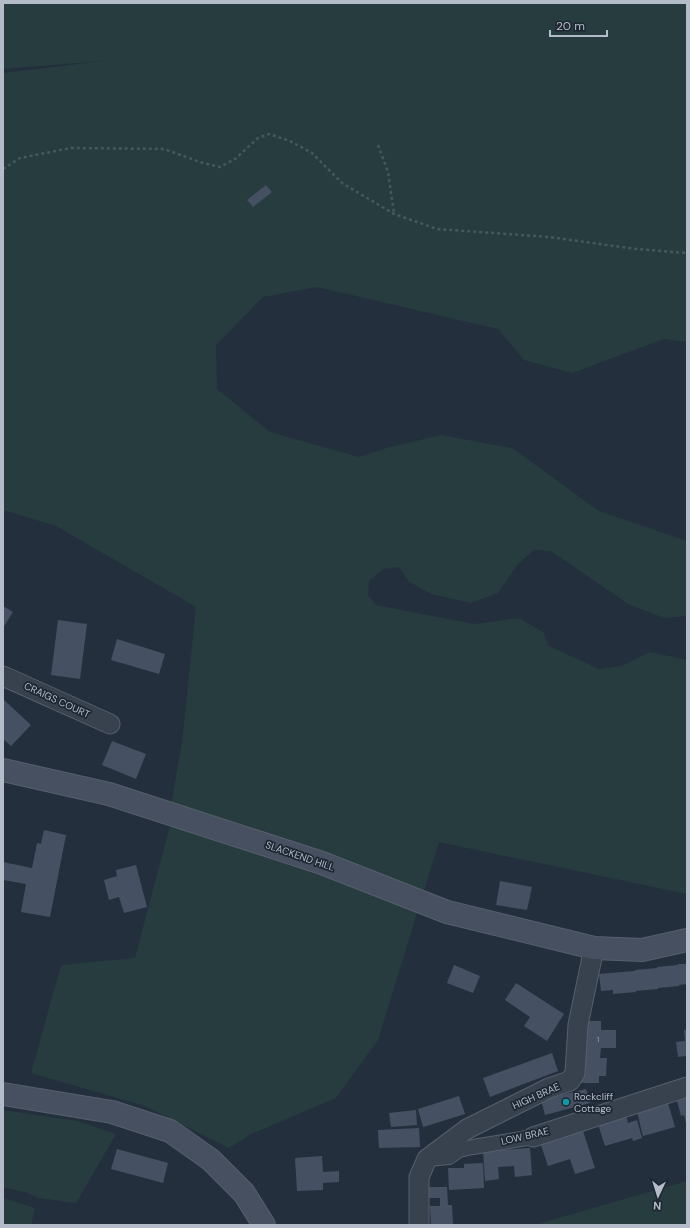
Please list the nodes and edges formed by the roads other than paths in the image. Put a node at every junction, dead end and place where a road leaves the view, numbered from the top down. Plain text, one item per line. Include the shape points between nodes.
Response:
1 (3, 676) edge
2 (110, 724) dead end
3 (3, 770) edge
4 (687, 940) edge
5 (594, 948) junction
6 (687, 1087) edge
7 (3, 1094) edge
8 (533, 1137) joint
9 (427, 1159) junction
10 (264, 1225) edge
11 (419, 1225) edge

1 - 2 street, CRAIGS COURT
3 - 5 main road, SLACKEND HILL via 116,796 322,862 447,912
4 - 5 main road, SLACKEND HILL via 642,950
5 - 9 street, HIGH BRAE via 578,1025 575,1073 570,1081 549,1088 467,1129
6 - 8 street, LOW BRAE
7 - 10 main road via 112,1112 170,1131 212,1160 244,1193
8 - 9 street, LOW BRAE via 473,1147 459,1150 448,1157
9 - 11 street via 419,1177

